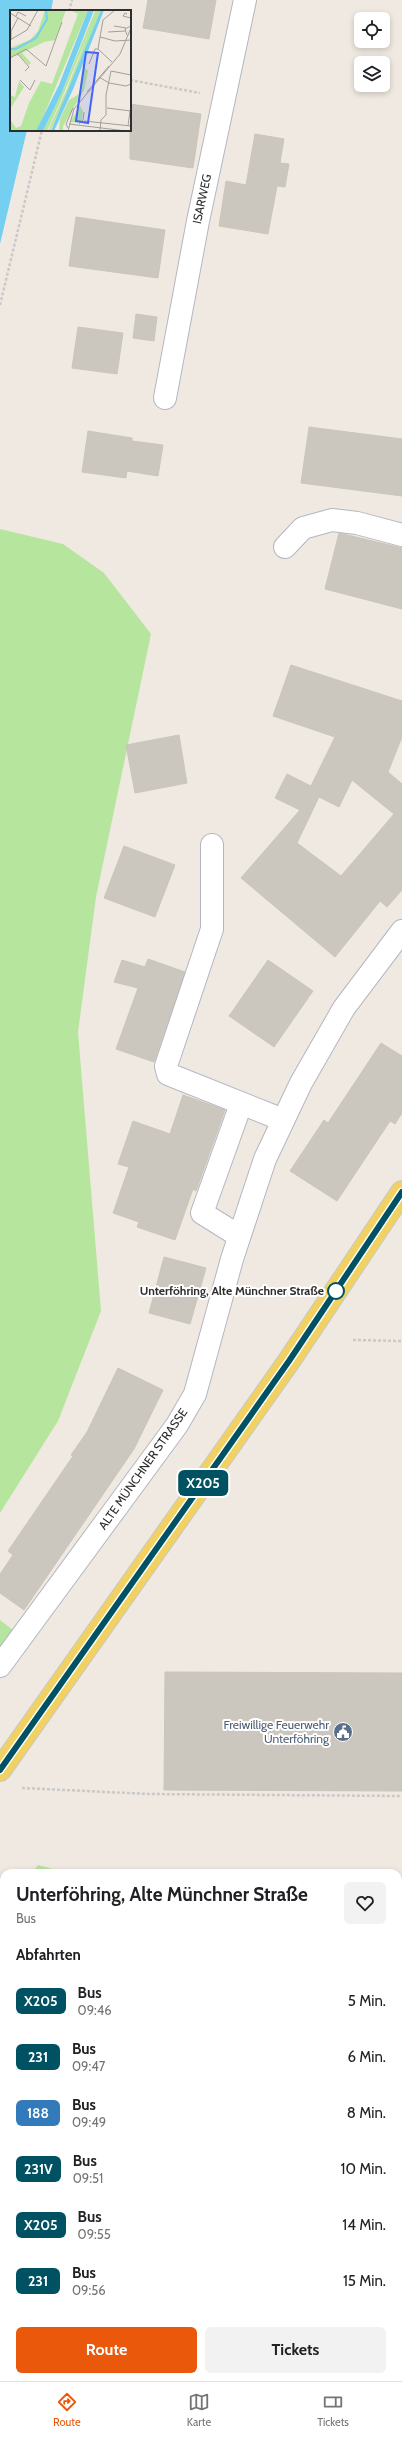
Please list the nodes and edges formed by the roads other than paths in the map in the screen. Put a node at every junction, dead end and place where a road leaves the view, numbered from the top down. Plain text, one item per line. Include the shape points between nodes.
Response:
1 (245, 0) edge
2 (165, 398) dead end
3 (402, 535) edge
4 (285, 547) dead end
5 (212, 845) dead end
6 (402, 931) edge
7 (241, 1104) junction
8 (283, 1120) junction
9 (402, 1192) edge
10 (239, 1236) junction
11 (0, 1666) edge
12 (0, 1770) edge

1 - 2 street, ISARWEG via 198,221
3 - 4 street via 357,523 332,520 304,528
5 - 7 street via 212,929 166,1066 168,1074
6 - 8 street, ALTE MÜNCHNER STRASSE via 344,1008
7 - 8 street
7 - 10 street via 202,1213
8 - 10 street, ALTE MÜNCHNER STRASSE via 265,1160
9 - 12 main road via 289,1361
10 - 11 street, ALTE MÜNCHNER STRASSE via 194,1394 177,1425

